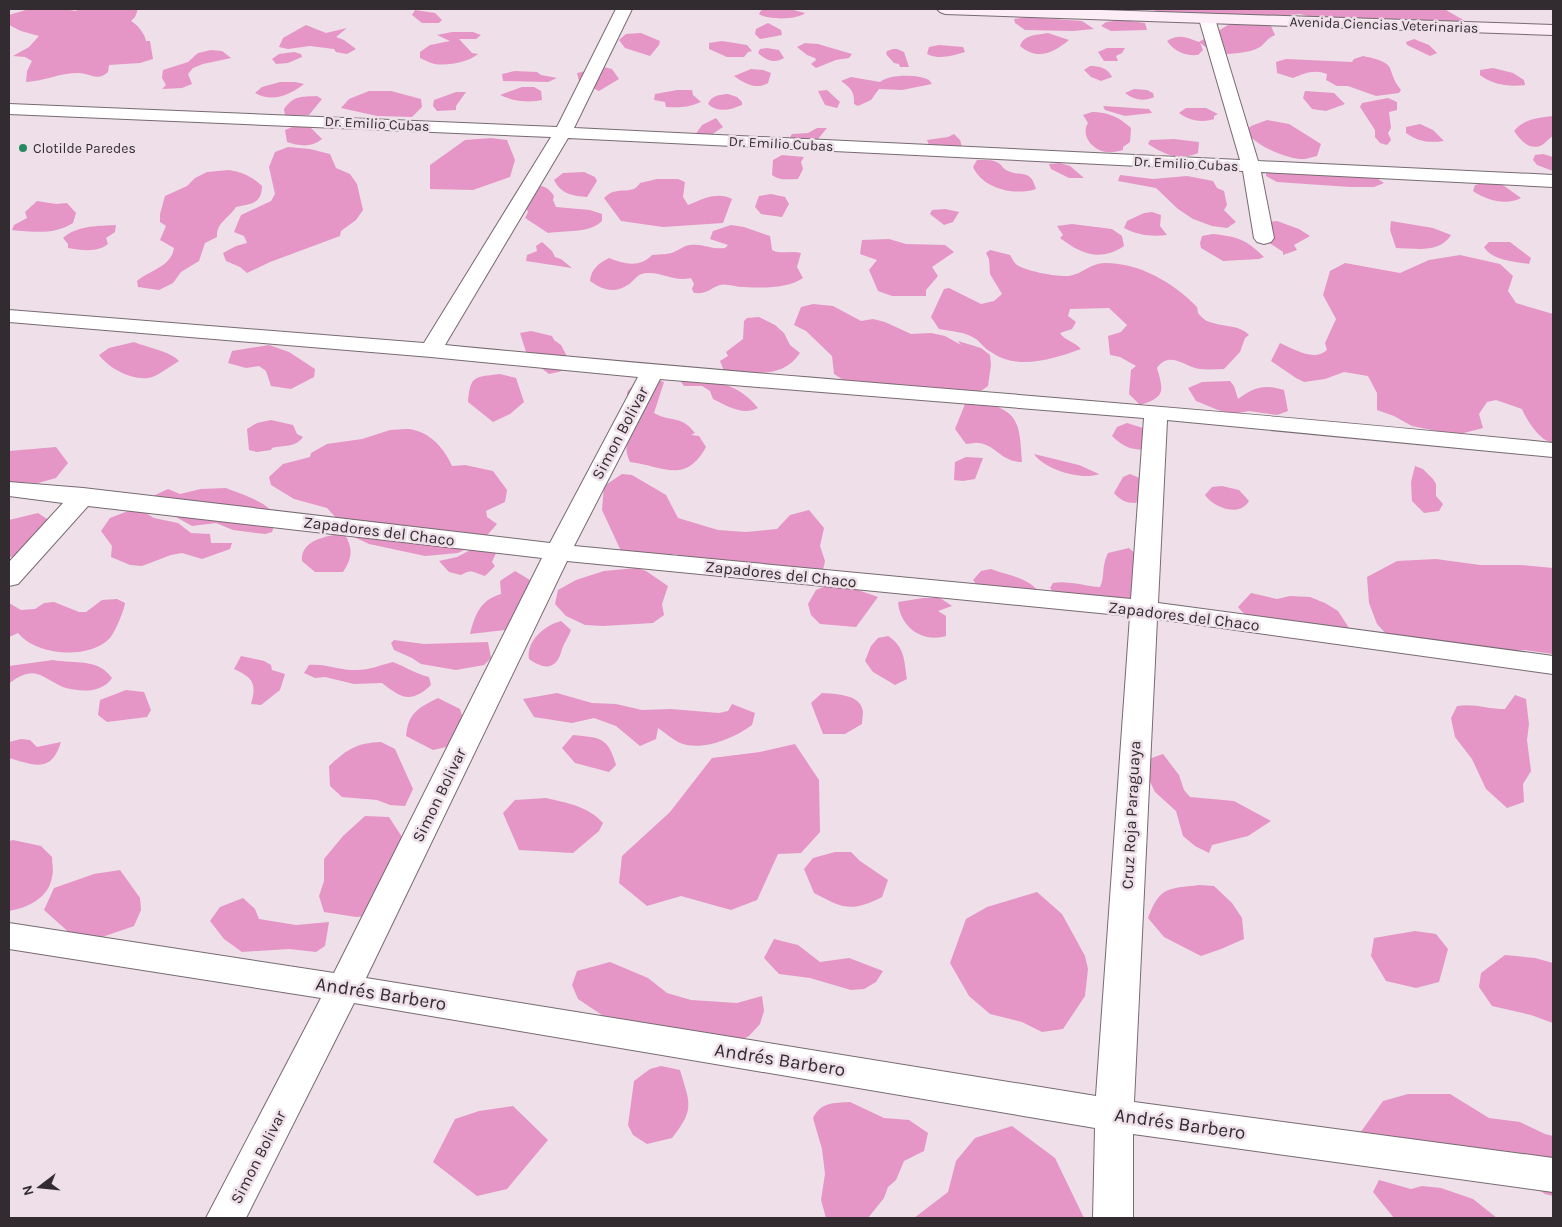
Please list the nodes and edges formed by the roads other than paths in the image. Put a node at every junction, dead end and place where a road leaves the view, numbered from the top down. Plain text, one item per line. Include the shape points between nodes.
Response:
1 (624, 9) edge
2 (944, 9) edge
3 (1207, 19) junction
4 (1553, 30) edge
5 (9, 109) edge
6 (562, 134) junction
7 (1250, 167) junction
8 (1553, 181) edge
9 (1264, 238) dead end
10 (9, 316) edge
11 (431, 350) junction
12 (652, 372) junction
13 (1156, 412) junction
14 (1553, 450) edge
15 (9, 489) edge
16 (84, 496) junction
17 (558, 552) junction
18 (9, 578) edge
19 (1143, 609) junction
20 (1553, 665) edge
21 (9, 936) edge
22 (344, 988) junction
23 (1114, 1115) junction
24 (1553, 1174) edge
25 (226, 1218) edge
26 (1112, 1218) edge

1 - 6 street
2 - 3 main road, Avenida Ciencias Veterinarias
3 - 4 main road, Avenida Ciencias Veterinarias
3 - 7 street
5 - 6 street, Dr. Emilio Cubas
6 - 7 street, Dr. Emilio Cubas
6 - 11 street
7 - 8 street, Dr. Emilio Cubas
7 - 9 street
10 - 11 street
11 - 12 street
12 - 13 street
12 - 17 street, Simon Bolivar
13 - 14 street
13 - 19 street, Cruz Roja Paraguaya
15 - 16 street, Zapadores del Chaco
16 - 17 street, Zapadores del Chaco
16 - 18 street
17 - 19 street, Zapadores del Chaco
17 - 22 street, Simon Bolivar
19 - 20 street, Zapadores del Chaco
19 - 23 street, Cruz Roja Paraguaya
21 - 22 street, Andrés Barbero
22 - 23 street, Andrés Barbero
22 - 25 street, Simon Bolivar
23 - 24 street, Andrés Barbero
23 - 26 street, Cruz Roja Paraguaya

